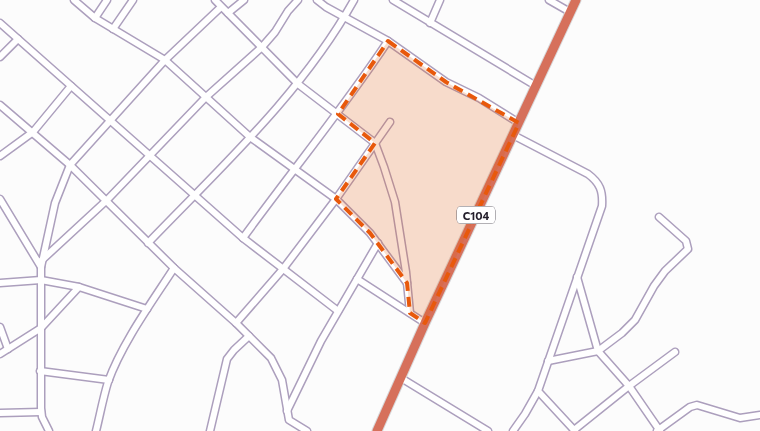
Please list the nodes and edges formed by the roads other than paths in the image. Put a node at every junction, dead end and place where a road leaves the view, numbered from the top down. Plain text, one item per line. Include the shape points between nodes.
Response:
1 (74, 0) edge
2 (107, 0) edge
3 (133, 0) edge
4 (215, 0) edge
5 (244, 0) edge
6 (298, 0) edge
7 (317, 0) edge
8 (354, 0) edge
9 (393, 0) edge
10 (440, 0) edge
11 (550, 0) edge
12 (576, 0) edge
13 (221, 7) junction
14 (570, 12) junction
15 (228, 13) junction
16 (345, 16) junction
17 (95, 18) junction
18 (0, 23) edge
19 (430, 23) junction
20 (113, 29) junction
21 (18, 39) junction
22 (388, 41) junction
23 (262, 47) junction
24 (0, 57) edge
25 (165, 60) junction
26 (298, 84) junction
27 (71, 86) junction
28 (536, 86) junction
29 (206, 97) junction
30 (0, 105) edge
31 (338, 114) junction
32 (110, 119) junction
33 (390, 122) dead end
34 (519, 122) junction
35 (33, 132) junction
36 (513, 135) junction
37 (250, 137) junction
38 (375, 143) junction
39 (149, 155) junction
40 (0, 156) edge
41 (70, 165) junction
42 (293, 170) junction
43 (194, 195) junction
44 (0, 199) edge
45 (336, 199) junction
46 (107, 200) junction
47 (659, 217) dead end
48 (243, 238) junction
49 (148, 243) junction
50 (378, 243) junction
51 (42, 264) junction
52 (174, 268) junction
53 (283, 269) junction
54 (577, 276) junction
55 (357, 279) junction
56 (41, 280) junction
57 (0, 283) edge
58 (407, 283) junction
59 (79, 287) junction
60 (147, 309) junction
61 (338, 312) junction
62 (410, 313) junction
63 (236, 323) junction
64 (426, 323) junction
65 (0, 327) edge
66 (41, 328) junction
67 (249, 336) junction
68 (8, 349) junction
69 (598, 351) junction
70 (675, 352) dead end
71 (0, 354) edge
72 (548, 361) junction
73 (40, 371) junction
74 (401, 378) junction
75 (109, 380) junction
76 (629, 386) junction
77 (538, 391) junction
78 (286, 411) junction
79 (41, 412) junction
80 (0, 413) edge
81 (760, 415) edge
82 (575, 430) edge
83 (659, 430) edge
84 (49, 431) edge
85 (96, 431) edge
86 (210, 431) edge
87 (307, 431) edge
88 (377, 431) edge
89 (488, 431) edge
90 (512, 431) edge

1 - 17 street
2 - 17 street
3 - 20 street
4 - 13 street
5 - 15 street
6 - 23 street
7 - 16 street
8 - 16 street
9 - 19 street
10 - 19 street
11 - 14 street
12 - 14 highway, C104
13 - 15 street
13 - 25 street
14 - 28 highway, C104
15 - 23 street
16 - 22 street
16 - 26 street
17 - 20 street
18 - 21 street
19 - 28 street
20 - 25 street
21 - 24 street
21 - 27 street
22 - 31 street
22 - 34 street via 446,82
23 - 26 street
23 - 29 street
25 - 29 street
25 - 32 street
26 - 31 street
26 - 37 street
27 - 32 street
27 - 35 street
28 - 34 highway, C104
29 - 37 street
29 - 39 street
30 - 35 street
31 - 38 street
31 - 42 street
32 - 39 street
32 - 41 street
33 - 38 street
34 - 36 highway, C104
35 - 40 street
35 - 41 street
36 - 54 street via 588,174 601,186 602,206
36 - 64 highway, C104
37 - 42 street
37 - 43 street
38 - 45 street
38 - 58 street via 395,202
39 - 43 street
39 - 46 street
41 - 46 street
41 - 51 street via 55,203
42 - 45 street
42 - 48 street
43 - 48 street
43 - 49 street
44 - 51 street
45 - 50 street
45 - 53 street
46 - 49 street
46 - 51 street
47 - 69 street via 686,241 688,249 665,271 628,328
48 - 53 street
49 - 52 street
50 - 55 street
50 - 58 street
51 - 56 street
52 - 60 street
52 - 63 street
53 - 61 street
53 - 63 street
54 - 69 street
54 - 72 street
55 - 61 street
55 - 62 street
56 - 57 street
56 - 59 street
56 - 66 street
58 - 62 street
59 - 60 street
59 - 66 street
60 - 75 street
61 - 78 street
62 - 64 street
63 - 67 street
64 - 74 highway, C104
65 - 68 street
66 - 68 street
66 - 73 street
67 - 78 street via 276,365 284,387
67 - 86 street via 227,359
68 - 71 street
69 - 72 street
69 - 76 street
70 - 76 street
72 - 77 street
73 - 75 street
73 - 79 street
74 - 88 highway, C104
74 - 89 street
75 - 85 street
76 - 82 street
76 - 83 street
77 - 82 street
77 - 90 street
78 - 87 street via 291,422
79 - 80 street
79 - 84 street
81 - 83 street via 740,418 697,405

